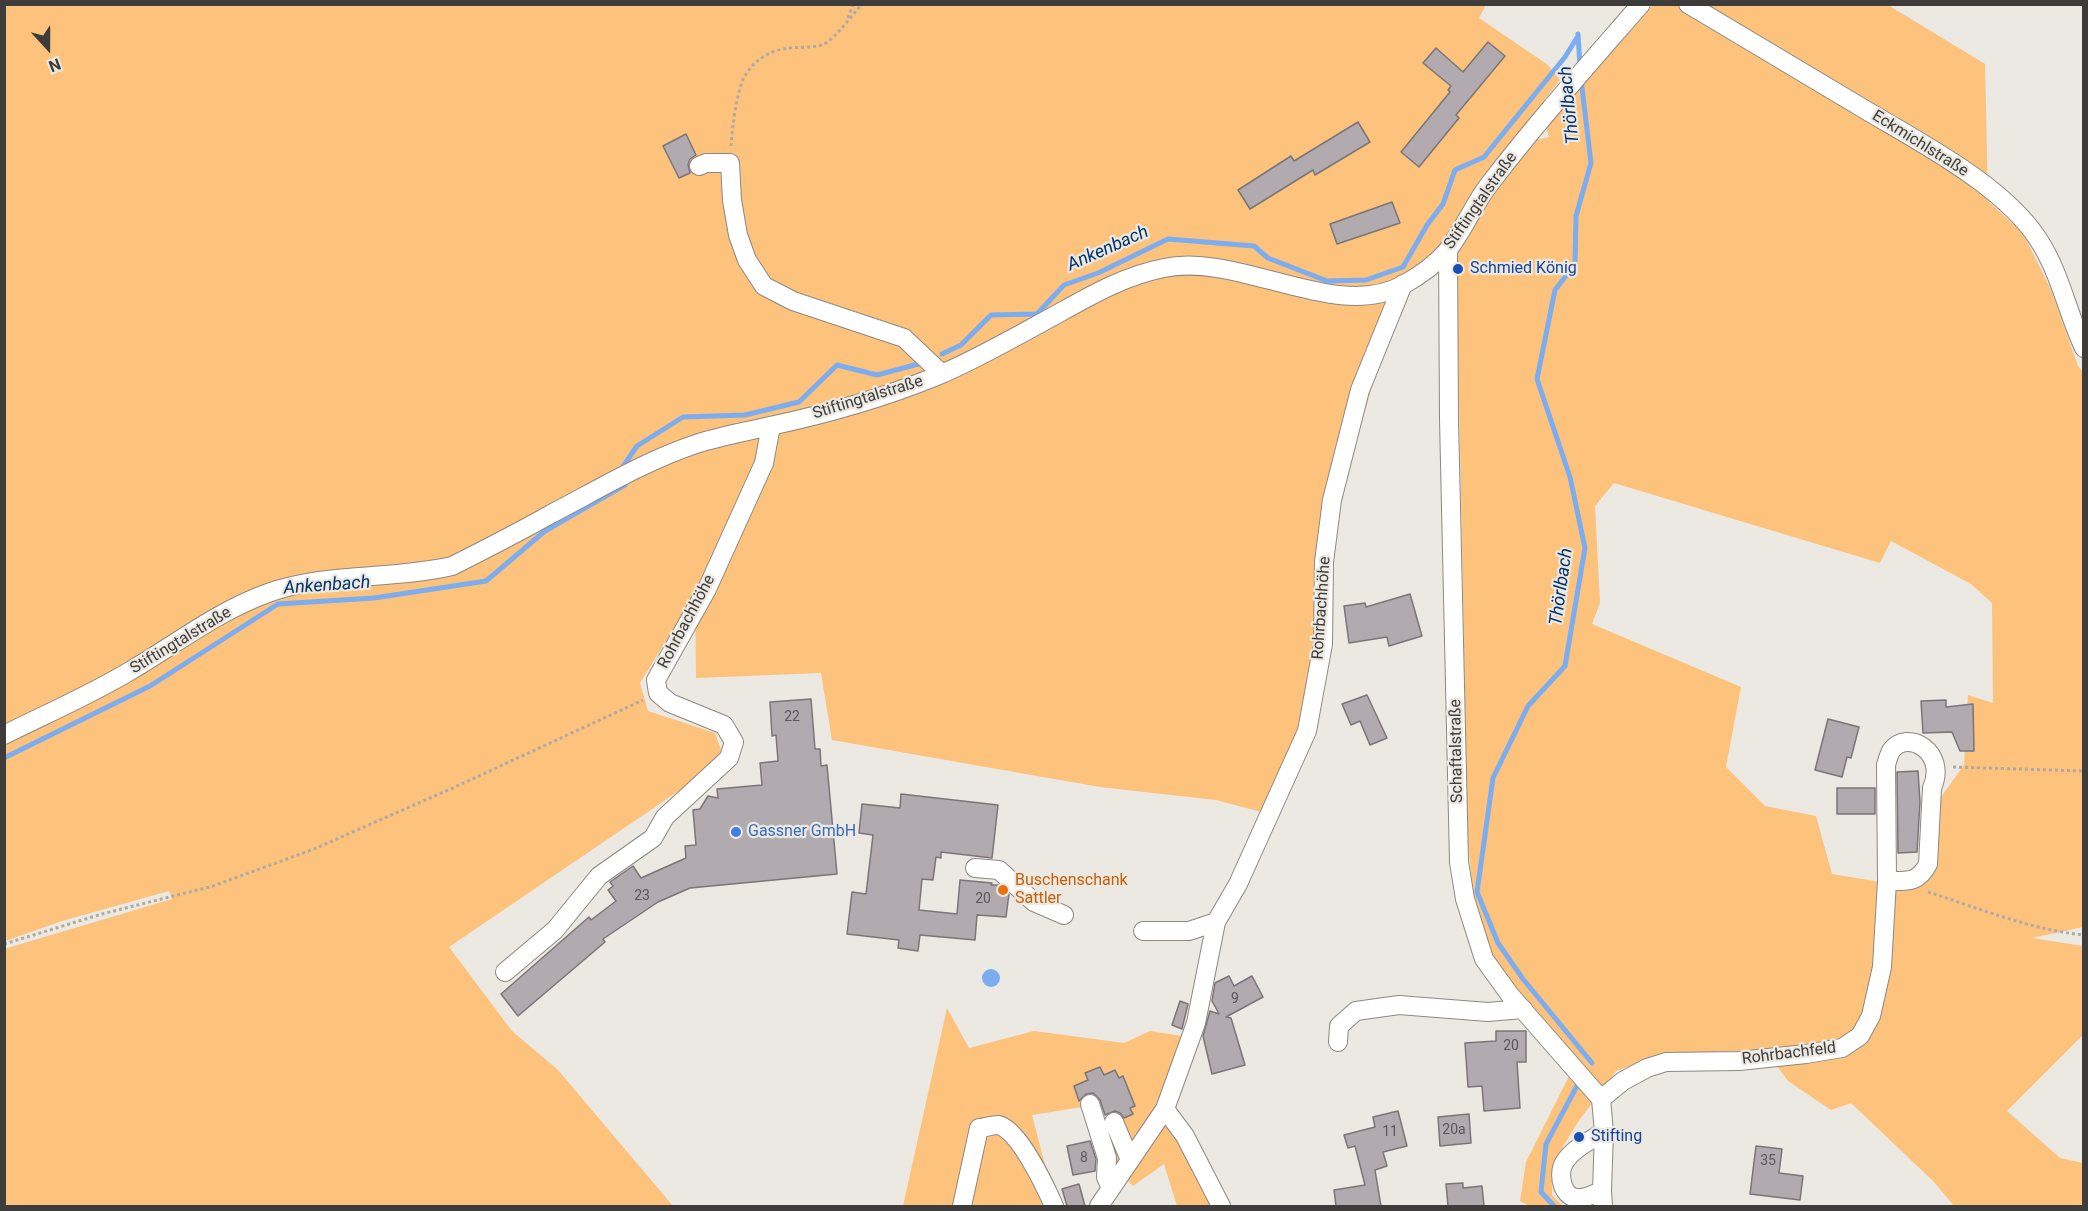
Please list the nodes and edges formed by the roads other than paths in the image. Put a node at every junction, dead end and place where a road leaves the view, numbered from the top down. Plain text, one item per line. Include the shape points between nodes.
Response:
1 (1641, 4) edge
2 (1688, 4) edge
3 (699, 166) dead end
4 (1448, 250) junction
5 (1404, 284) junction
6 (2084, 348) edge
7 (942, 374) junction
8 (771, 426) junction
9 (4, 735) edge
10 (975, 868) dead end
11 (1887, 881) junction
12 (1064, 915) dead end
13 (1216, 922) junction
14 (1143, 931) dead end
15 (505, 972) dead end
16 (1523, 1009) junction
17 (1338, 1042) dead end
18 (1601, 1099) junction
19 (1090, 1104) dead end
20 (1165, 1109) junction
21 (1114, 1122) dead end
22 (1604, 1132) junction
23 (1130, 1160) junction
24 (1111, 1188) junction
25 (1602, 1199) edge
26 (962, 1206) edge
27 (1054, 1206) edge
28 (1099, 1206) edge
29 (1221, 1206) edge

1 - 4 street, Stiftingtalstraße via 1486,189
2 - 6 street, Eckmichlstraße via 1929,147 2011,206 2037,238 2055,271
3 - 7 street via 730,163 738,235 747,260 764,285 793,301 904,338
4 - 5 street, Stiftingtalstraße
4 - 16 street, Schaftalstraße via 1459,862 1465,899 1484,959
5 - 7 street, Stiftingtalstraße via 1364,295 1344,295 1208,266 1165,268 1111,286
5 - 13 street, Rohrbachhöhe via 1360,390 1332,500 1324,562 1323,644 1306,731 1238,884
7 - 8 street, Stiftingtalstraße via 860,404
8 - 9 street, Stiftingtalstraße via 724,436 664,456 452,566 396,575 336,578 270,592 201,626 101,687
8 - 15 street, Rohrbachhöhe via 764,463 707,589 656,681 658,693 670,703 724,725 734,742 729,758 665,817 653,838 600,876 555,930
10 - 12 street via 999,870 1034,902
11 - 11 street, Rohrbachfeld via 1886,765 1891,750 1902,743 1915,743 1932,753 1936,770 1928,864 1923,874 1908,881
11 - 18 street, Rohrbachfeld via 1882,967 1870,1017 1860,1036 1842,1047 1806,1054 1739,1061 1666,1062 1647,1068
13 - 14 street via 1189,931
13 - 20 street, Rohrbachhöhe via 1197,1023
16 - 17 street via 1488,1012 1399,1005 1356,1011 1339,1026
16 - 18 street, Schaftalstraße
18 - 22 street
19 - 24 street via 1107,1158 1106,1177
20 - 23 street, Rohrbachhöhe
20 - 29 street via 1185,1136
21 - 23 street
22 - 25 street
22 - 25 street via 1574,1153 1561,1170 1562,1186 1572,1197
23 - 24 street, Rohrbachhöhe
24 - 28 street, Rohrbachhöhe
26 - 27 street via 978,1128 998,1125 1010,1131 1038,1171

